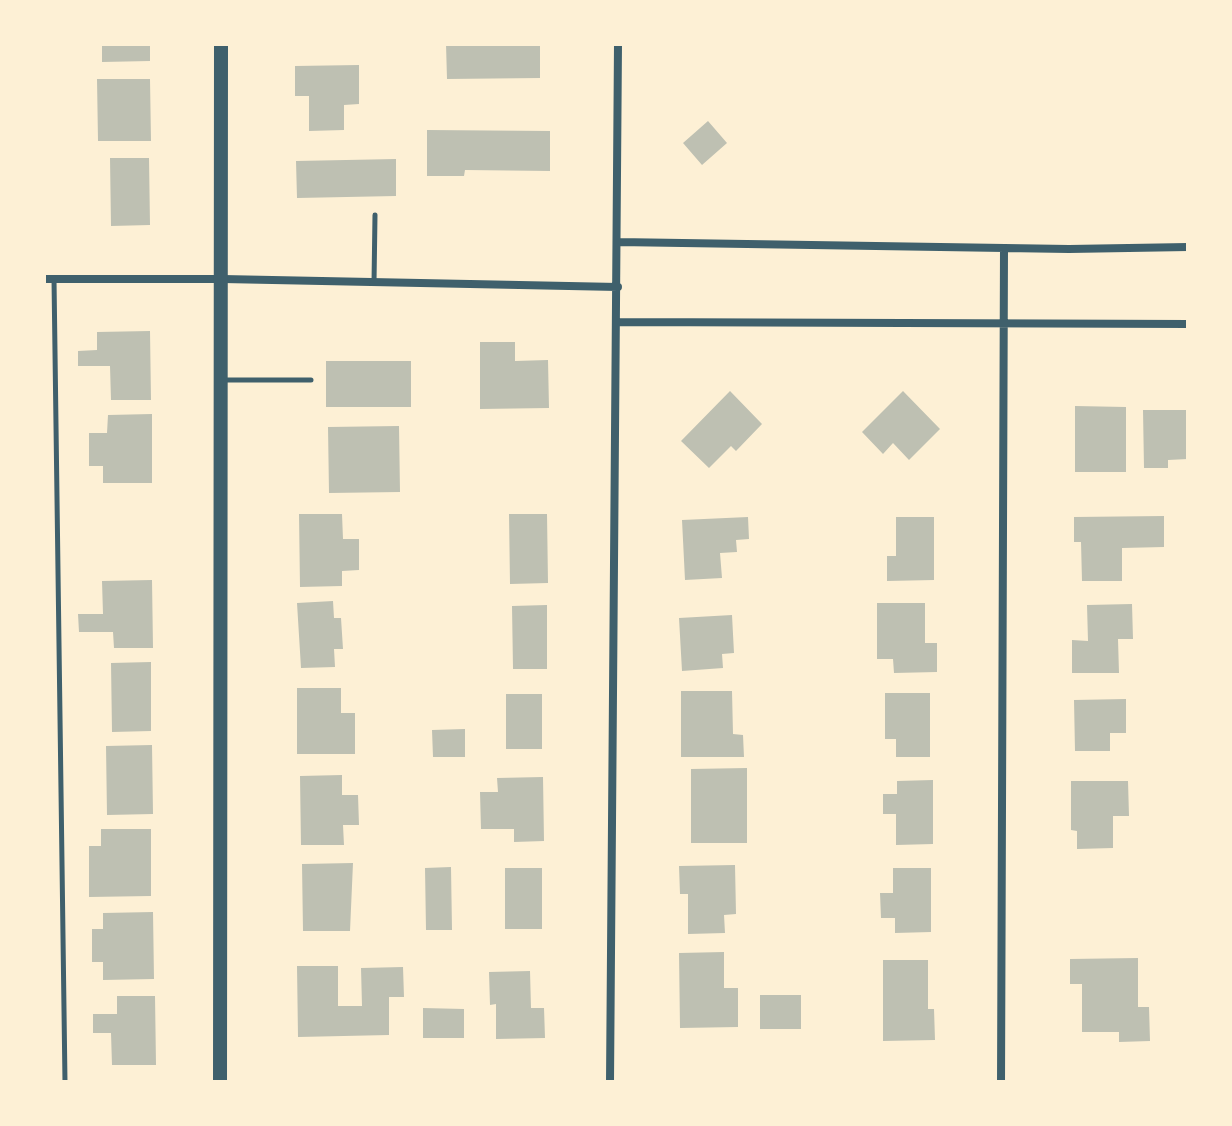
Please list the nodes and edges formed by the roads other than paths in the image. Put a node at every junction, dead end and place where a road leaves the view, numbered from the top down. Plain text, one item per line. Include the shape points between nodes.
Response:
1 (221, 44) edge
2 (618, 44) edge
3 (375, 215) dead end
4 (618, 242) junction
5 (1188, 247) edge
6 (1004, 248) junction
7 (49, 279) edge
8 (223, 279) junction
9 (374, 284) junction
10 (618, 287) junction
11 (618, 322) junction
12 (1004, 324) junction
13 (1188, 324) edge
14 (219, 380) junction
15 (311, 380) dead end
16 (65, 1082) edge
17 (220, 1082) edge
18 (610, 1082) edge
19 (1001, 1082) edge

1 - 8 street
2 - 4 street
3 - 9 lane
4 - 6 street
4 - 10 street
5 - 6 street
6 - 12 street
7 - 8 street
7 - 16 lane
8 - 9 street
8 - 14 street
9 - 10 street
10 - 11 street
11 - 12 street
11 - 18 street
12 - 13 street
12 - 19 street
14 - 15 lane
14 - 17 street

